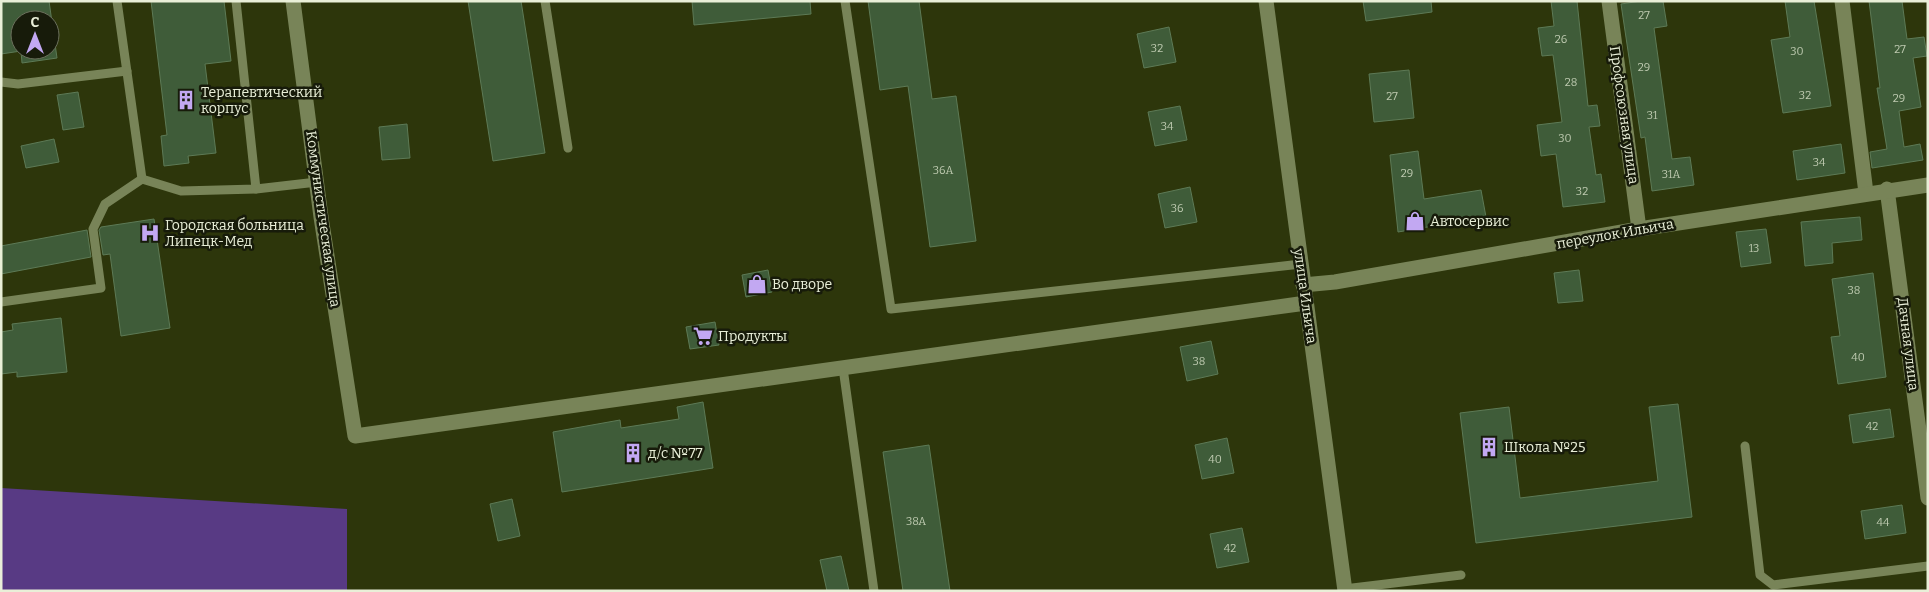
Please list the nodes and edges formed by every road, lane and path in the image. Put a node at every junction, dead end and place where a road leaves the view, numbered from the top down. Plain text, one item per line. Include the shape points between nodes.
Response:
1 (117, 1) edge
2 (236, 1) edge
3 (293, 1) edge
4 (545, 1) edge
5 (845, 1) edge
6 (1266, 1) edge
7 (1609, 1) edge
8 (1842, 1) edge
9 (126, 71) junction
10 (1, 82) edge
11 (568, 148) dead end
12 (142, 179) junction
13 (317, 182) junction
14 (1928, 185) edge
15 (256, 188) junction
16 (1887, 189) junction
17 (1866, 192) junction
18 (1639, 229) junction
19 (1301, 264) junction
20 (1303, 285) junction
21 (1, 302) edge
22 (1306, 303) junction
23 (844, 368) junction
24 (1745, 446) dead end
25 (1928, 498) edge
26 (1928, 566) edge
27 (1461, 575) dead end
28 (1344, 590) edge
29 (874, 591) edge

1 - 9 lane
2 - 15 lane
3 - 13 street, Коммунистическая улица
4 - 11 lane
5 - 19 lane via 891,309
6 - 19 street, улица Ильича
7 - 18 street, Профсоюзная улица
8 - 17 street
9 - 10 lane via 18,84
9 - 12 lane
12 - 15 lane via 181,191
12 - 21 lane via 105,204 93,228 100,288
13 - 15 lane
13 - 23 street, Коммунистическая улица via 355,436
14 - 16 street, переулок Ильича
16 - 17 street, переулок Ильича
16 - 25 street, Дачная улица
17 - 18 street, переулок Ильича
18 - 20 street, переулок Ильича
19 - 20 street, улица Ильича
20 - 22 street, улица Ильича
22 - 23 street
22 - 28 street, улица Ильича
23 - 29 lane
24 - 26 lane via 1760,575 1773,585
27 - 28 lane

